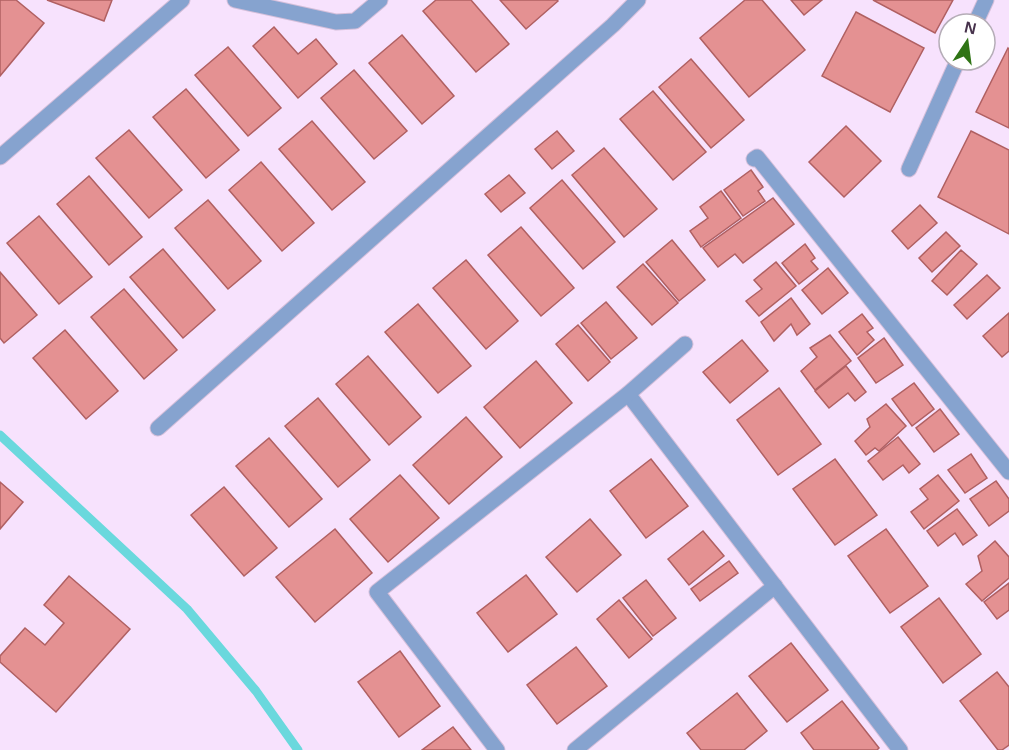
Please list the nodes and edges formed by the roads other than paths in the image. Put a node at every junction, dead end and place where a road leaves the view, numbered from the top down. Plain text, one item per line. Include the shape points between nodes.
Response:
1 (182, 0) edge
2 (235, 0) edge
3 (380, 0) edge
4 (638, 0) edge
5 (953, 72) edge
6 (0, 157) edge
7 (754, 159) dead end
8 (909, 170) dead end
9 (685, 344) dead end
10 (627, 394) junction
11 (158, 428) dead end
12 (1009, 472) edge
13 (775, 586) junction
14 (497, 750) edge
15 (575, 750) edge
16 (900, 750) edge

1 - 6 street
2 - 3 street via 336,22 355,21
4 - 11 street
5 - 8 street
7 - 12 street via 757,157
9 - 10 street
10 - 13 street
10 - 14 street via 377,592
13 - 15 street
13 - 16 street

